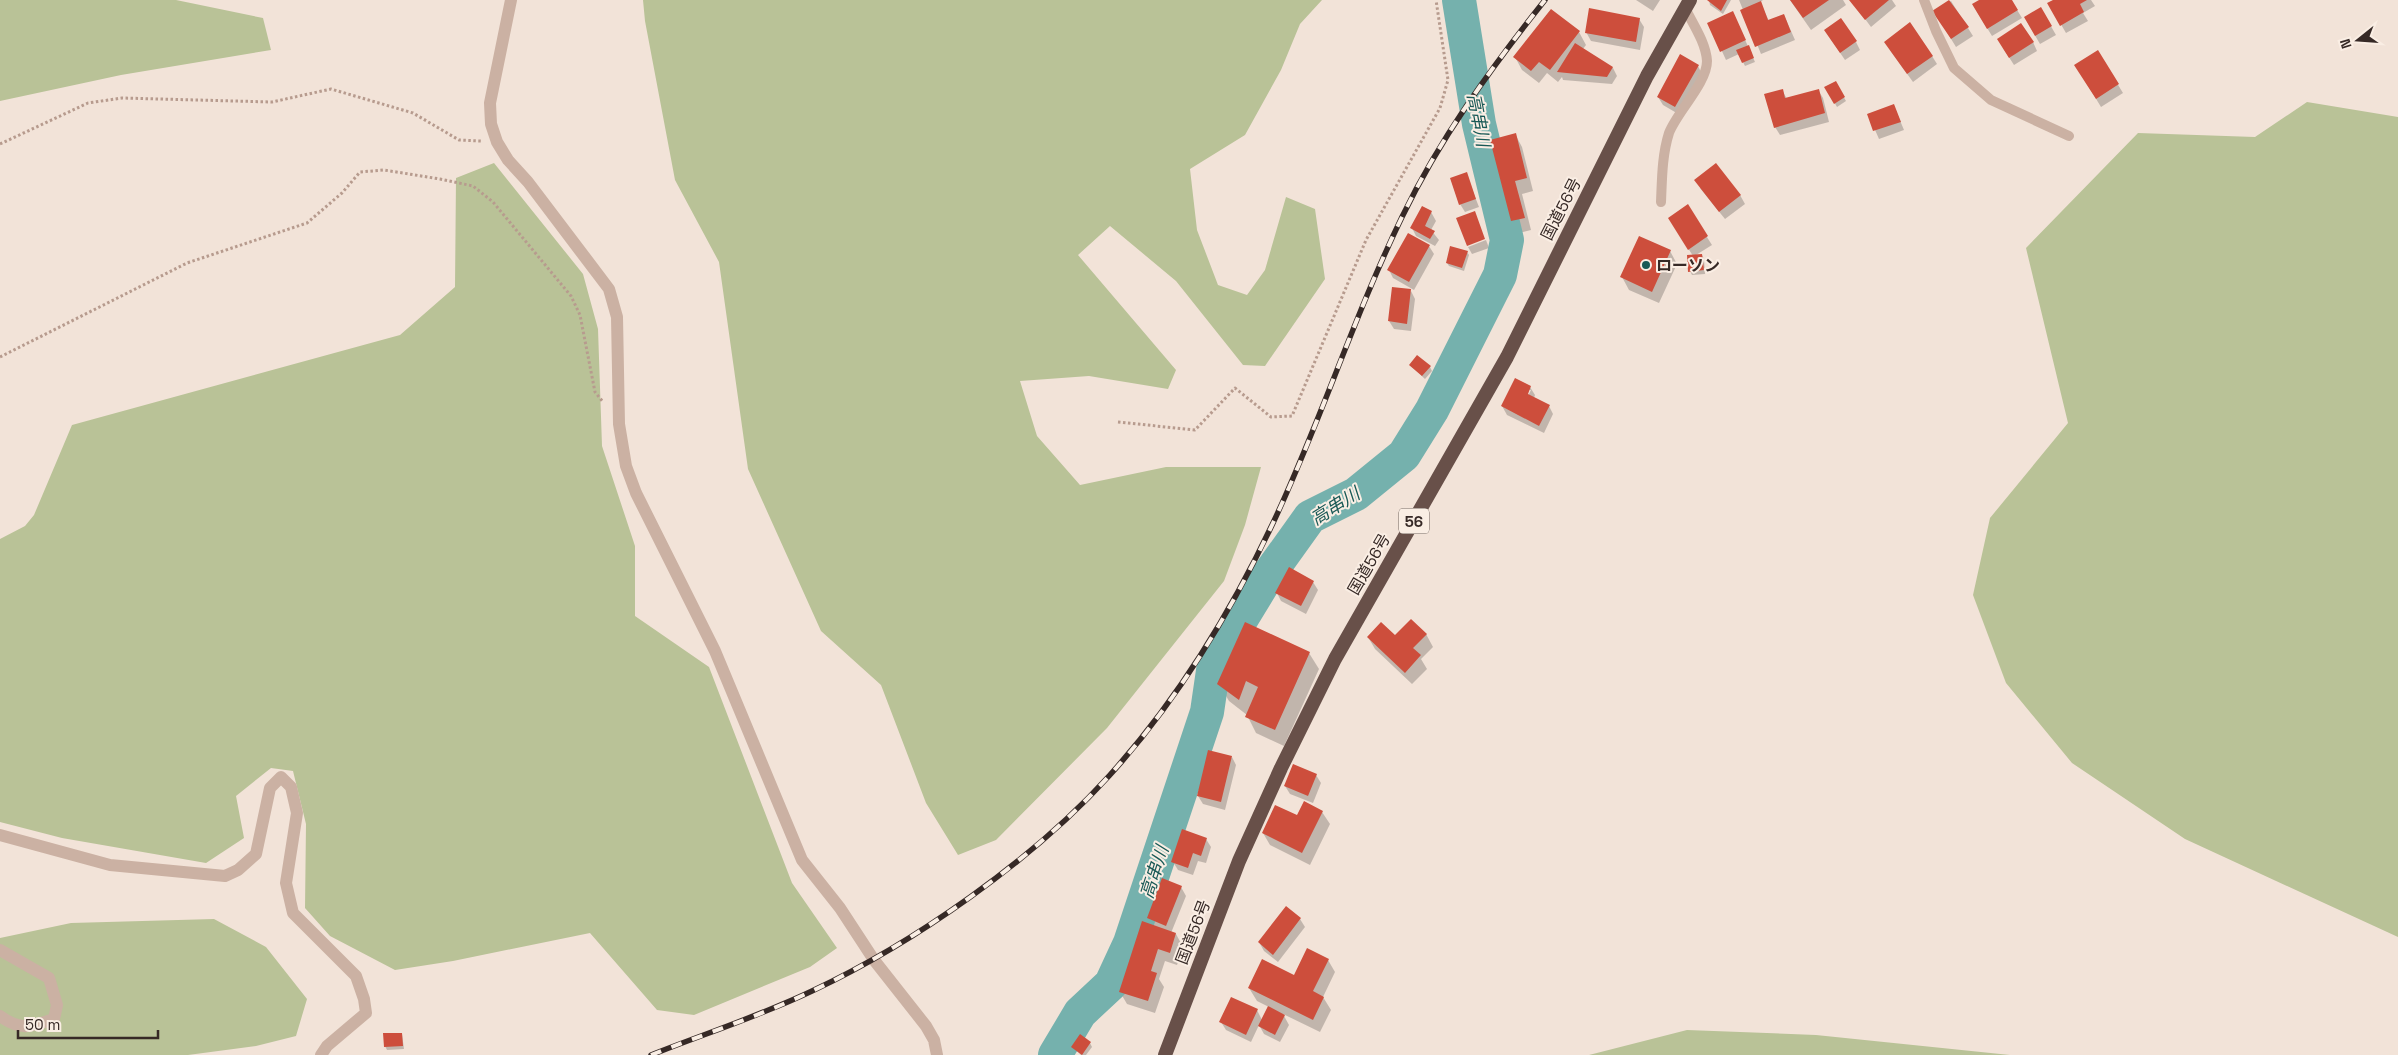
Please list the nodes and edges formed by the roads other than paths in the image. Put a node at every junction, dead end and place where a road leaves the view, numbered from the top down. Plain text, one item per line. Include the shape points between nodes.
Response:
1 (510, 0) edge
2 (1924, 0) edge
3 (1688, 4) edge
4 (2069, 136) dead end
5 (1662, 202) dead end
6 (0, 835) edge
7 (0, 950) edge
8 (0, 1016) edge
9 (321, 1055) edge
10 (937, 1055) edge
11 (1165, 1055) edge

1 - 10 street via 490,103 491,124 508,160 609,289 616,317 619,424 626,466 636,493 715,650 802,860 926,1026 934,1040
2 - 4 lane via 1954,68 1991,100
3 - 5 lane via 1707,63 1670,132 1662,166
3 - 11 highway, 国道56号 / 56 via 1647,76 1507,357 1335,659 1289,751 1239,861
6 - 9 street via 110,865 225,876 238,870 256,854 270,788 281,777 292,787 298,813 286,884 293,913 356,976 364,998 366,1013
7 - 8 street via 49,978 57,1005 54,1019 29,1028 9,1023

